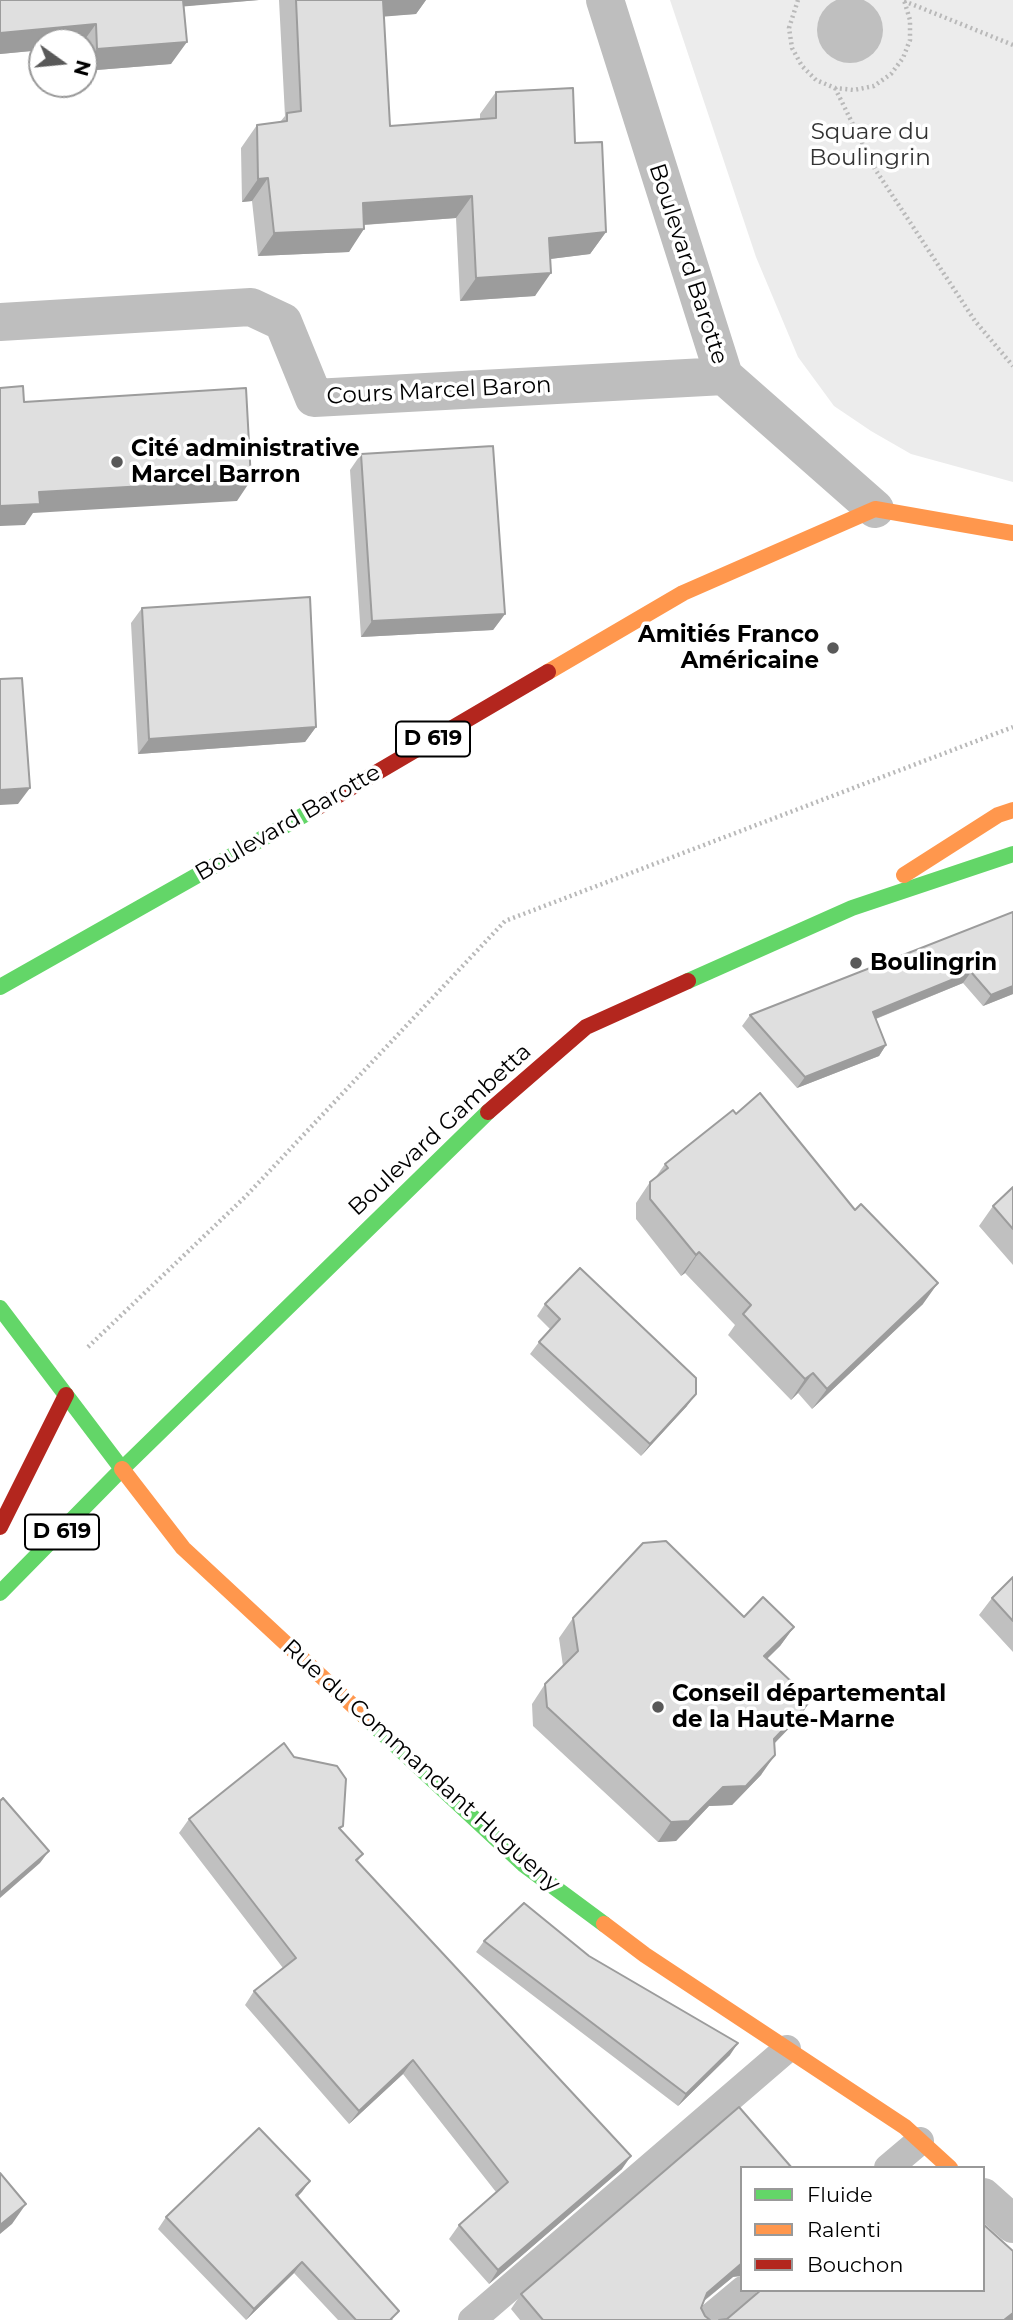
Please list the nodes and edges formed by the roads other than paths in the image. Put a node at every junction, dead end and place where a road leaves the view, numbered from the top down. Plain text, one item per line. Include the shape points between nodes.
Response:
1 (605, 0) edge
2 (0, 322) edge
3 (724, 376) junction
4 (875, 509) junction
5 (1013, 533) edge
6 (1013, 810) edge
7 (1013, 854) edge
8 (852, 908) junction
9 (0, 987) edge
10 (0, 1308) edge
11 (66, 1395) junction
12 (122, 1469) junction
13 (0, 1527) edge
14 (0, 1593) edge
15 (787, 2049) junction
16 (919, 2141) junction
17 (890, 2166) edge
18 (948, 2166) edge
19 (985, 2199) edge
20 (1013, 2224) edge
21 (741, 2292) edge
22 (472, 2320) edge
23 (707, 2320) edge

1 - 3 street, Boulevard Barotte
2 - 3 street, Cours Marcel Baron via 251,307 283,322 314,398
3 - 4 street, Boulevard Barotte
4 - 5 main road
4 - 9 main road, Boulevard Barotte / D 619 via 683,593
6 - 8 main road via 998,815
7 - 8 main road, Boulevard Gambetta / D 619
8 - 12 main road, Boulevard Gambetta / D 619 via 586,1027 485,1115
10 - 11 main road, Rue du Commandant Hugueny
11 - 12 main road, Rue du Commandant Hugueny
11 - 13 main road
12 - 14 main road, Boulevard Gambetta / D 619
12 - 15 main road, Rue du Commandant Hugueny via 183,1548 523,1864 645,1955
15 - 16 main road, Rue du Commandant Hugueny
15 - 22 lane
16 - 17 lane
16 - 18 main road, Rue du Commandant Hugueny
19 - 20 street
21 - 23 lane

